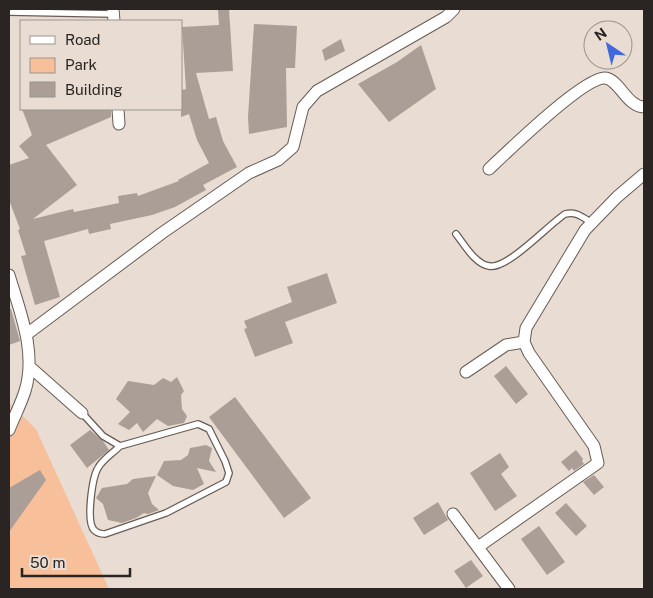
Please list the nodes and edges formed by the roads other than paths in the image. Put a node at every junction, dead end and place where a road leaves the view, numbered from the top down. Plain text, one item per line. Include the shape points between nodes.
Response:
1 (454, 9) edge
2 (9, 12) edge
3 (113, 15) edge
4 (644, 107) edge
5 (118, 110) edge
6 (119, 124) dead end
7 (490, 169) dead end
8 (644, 174) edge
9 (592, 223) junction
10 (456, 234) dead end
11 (9, 275) edge
12 (27, 334) junction
13 (524, 342) junction
14 (30, 367) junction
15 (466, 372) dead end
16 (82, 413) joint
17 (9, 430) edge
18 (120, 446) junction
19 (454, 514) dead end
20 (478, 548) junction
21 (509, 589) edge

1 - 12 street via 446,17 317,91 303,107 293,146 278,160 249,173 162,232
2 - 3 lane
4 - 7 street via 633,103 605,78 590,83 563,102
5 - 6 street
8 - 9 street
9 - 10 lane via 572,212 565,214 515,256 490,267 478,261
9 - 13 street via 526,328
11 - 12 street
12 - 14 street
13 - 15 street via 506,345
13 - 20 street via 541,372 594,446 598,463
14 - 16 street
14 - 17 street via 25,391
16 - 18 lane via 102,436
18 - 18 lane via 198,424 209,429 229,473 226,482 166,513 100,534 94,531 90,515 96,470
19 - 20 street
20 - 21 street

